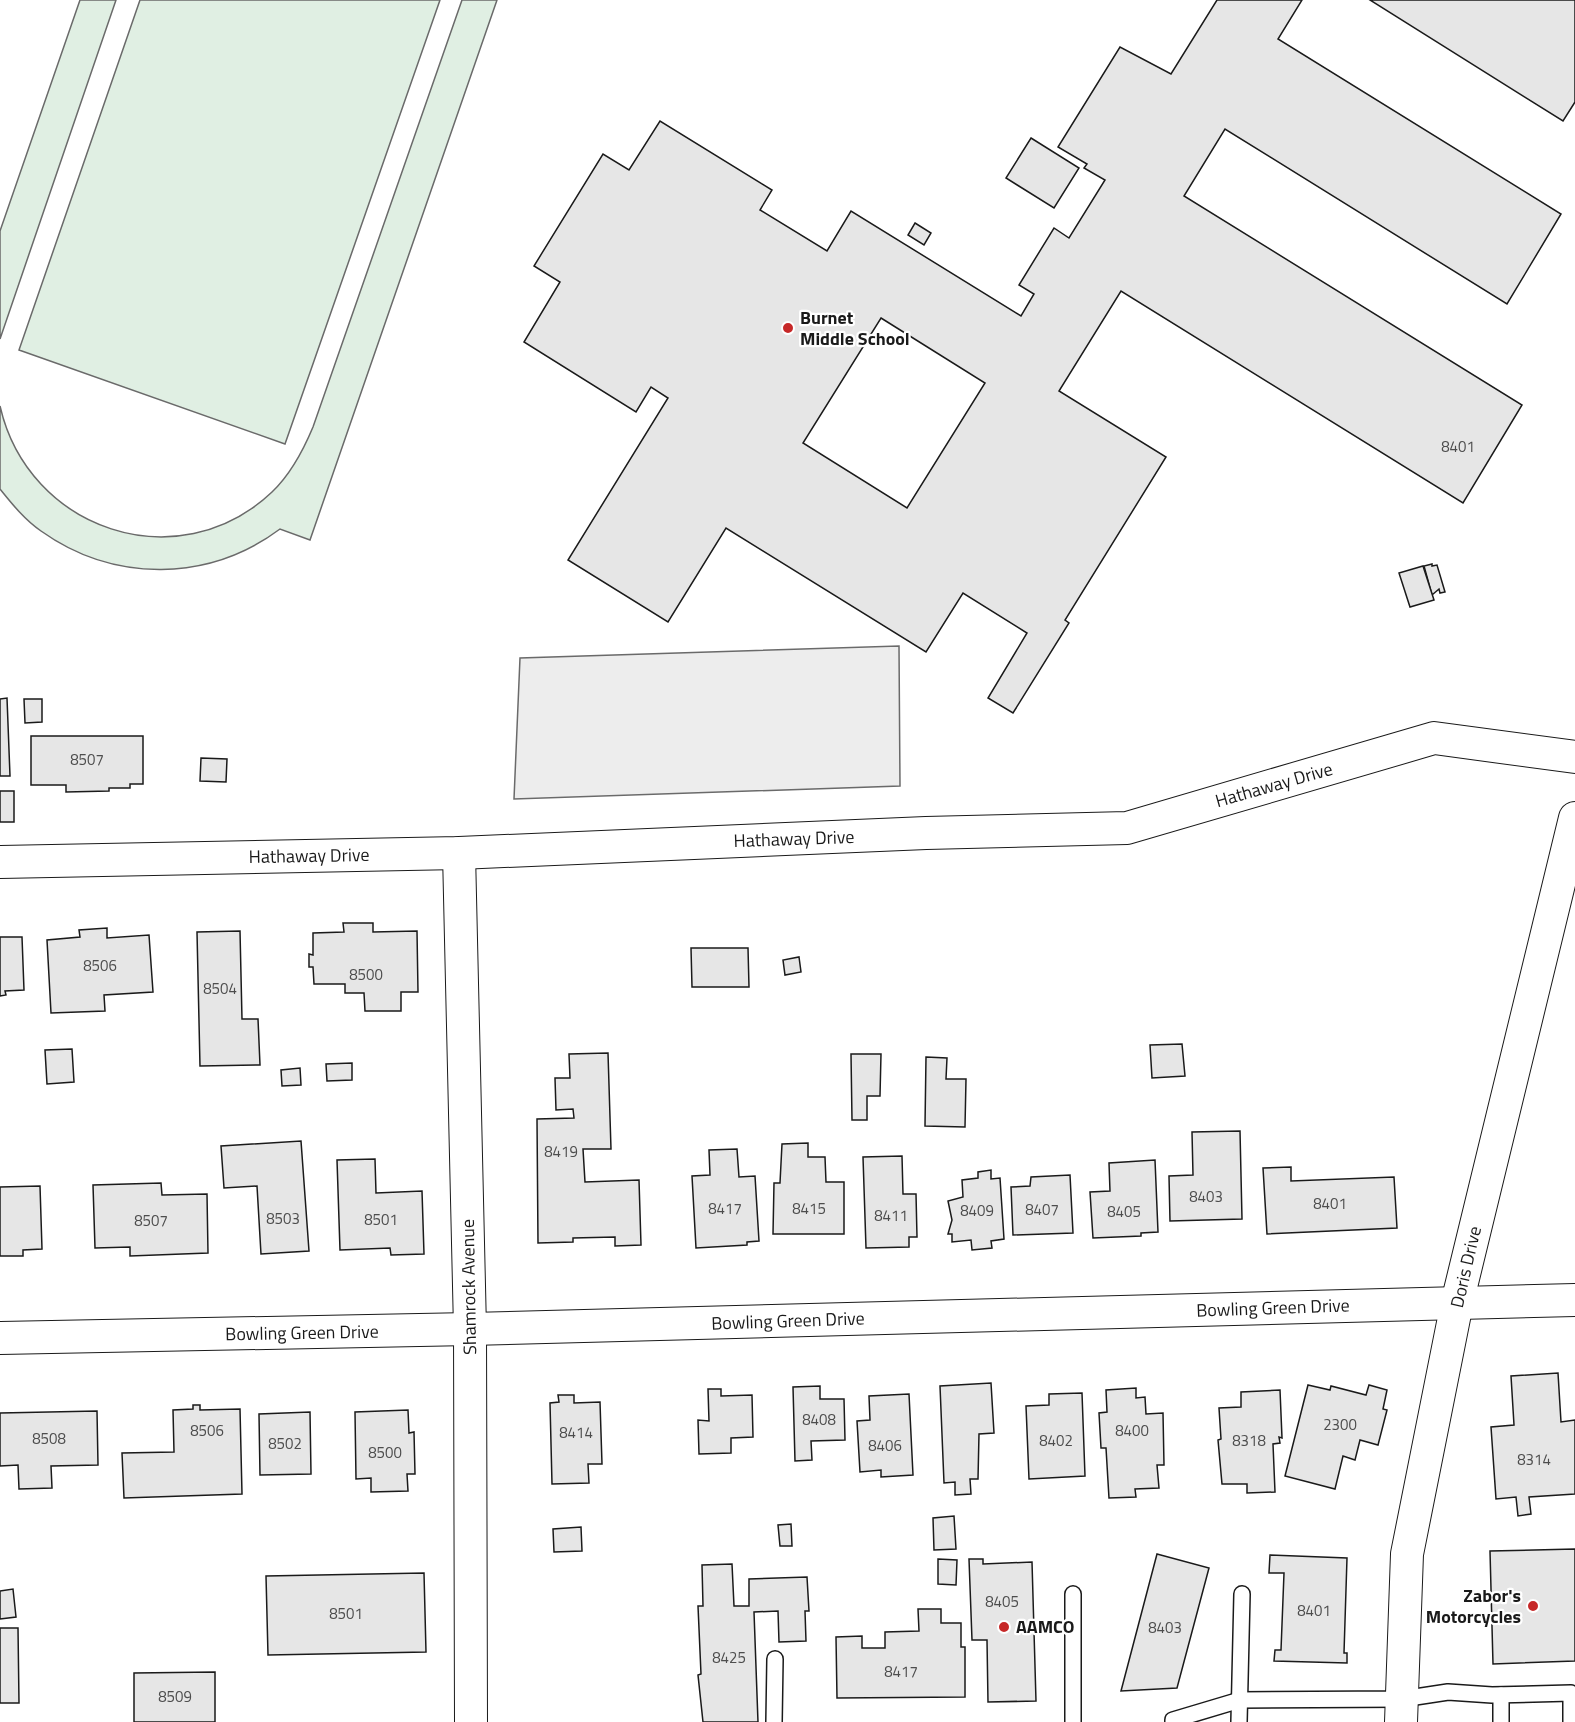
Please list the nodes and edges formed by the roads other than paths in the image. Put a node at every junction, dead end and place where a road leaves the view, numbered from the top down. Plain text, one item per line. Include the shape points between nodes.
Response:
1 (1575, 757) edge
2 (1575, 818) edge
3 (459, 853) junction
4 (0, 862) edge
5 (1575, 1300) edge
6 (1457, 1303) junction
7 (470, 1329) junction
8 (0, 1338) edge
9 (1073, 1594) dead end
10 (1242, 1594) dead end
11 (775, 1659) dead end
12 (1501, 1695) junction
13 (1239, 1700) junction
14 (1401, 1711) edge
15 (471, 1722) edge
16 (774, 1722) edge
17 (1073, 1722) edge
18 (1173, 1722) edge
19 (1239, 1722) edge
20 (1501, 1722) edge
21 (1571, 1722) edge

1 - 3 street, Hathaway Drive via 1434,738 1127,828
2 - 6 street, Doris Drive
3 - 4 street, Hathaway Drive
3 - 7 street, Shamrock Avenue
5 - 6 street, Bowling Green Drive
6 - 7 street, Bowling Green Drive
6 - 14 street, Doris Drive via 1407,1554
7 - 8 street, Bowling Green Drive
7 - 15 street, Shamrock Avenue
9 - 17 lane
10 - 13 lane
11 - 16 lane
12 - 14 lane via 1448,1692
12 - 20 lane
12 - 21 lane via 1571,1693
13 - 14 lane
13 - 18 lane
13 - 19 lane

